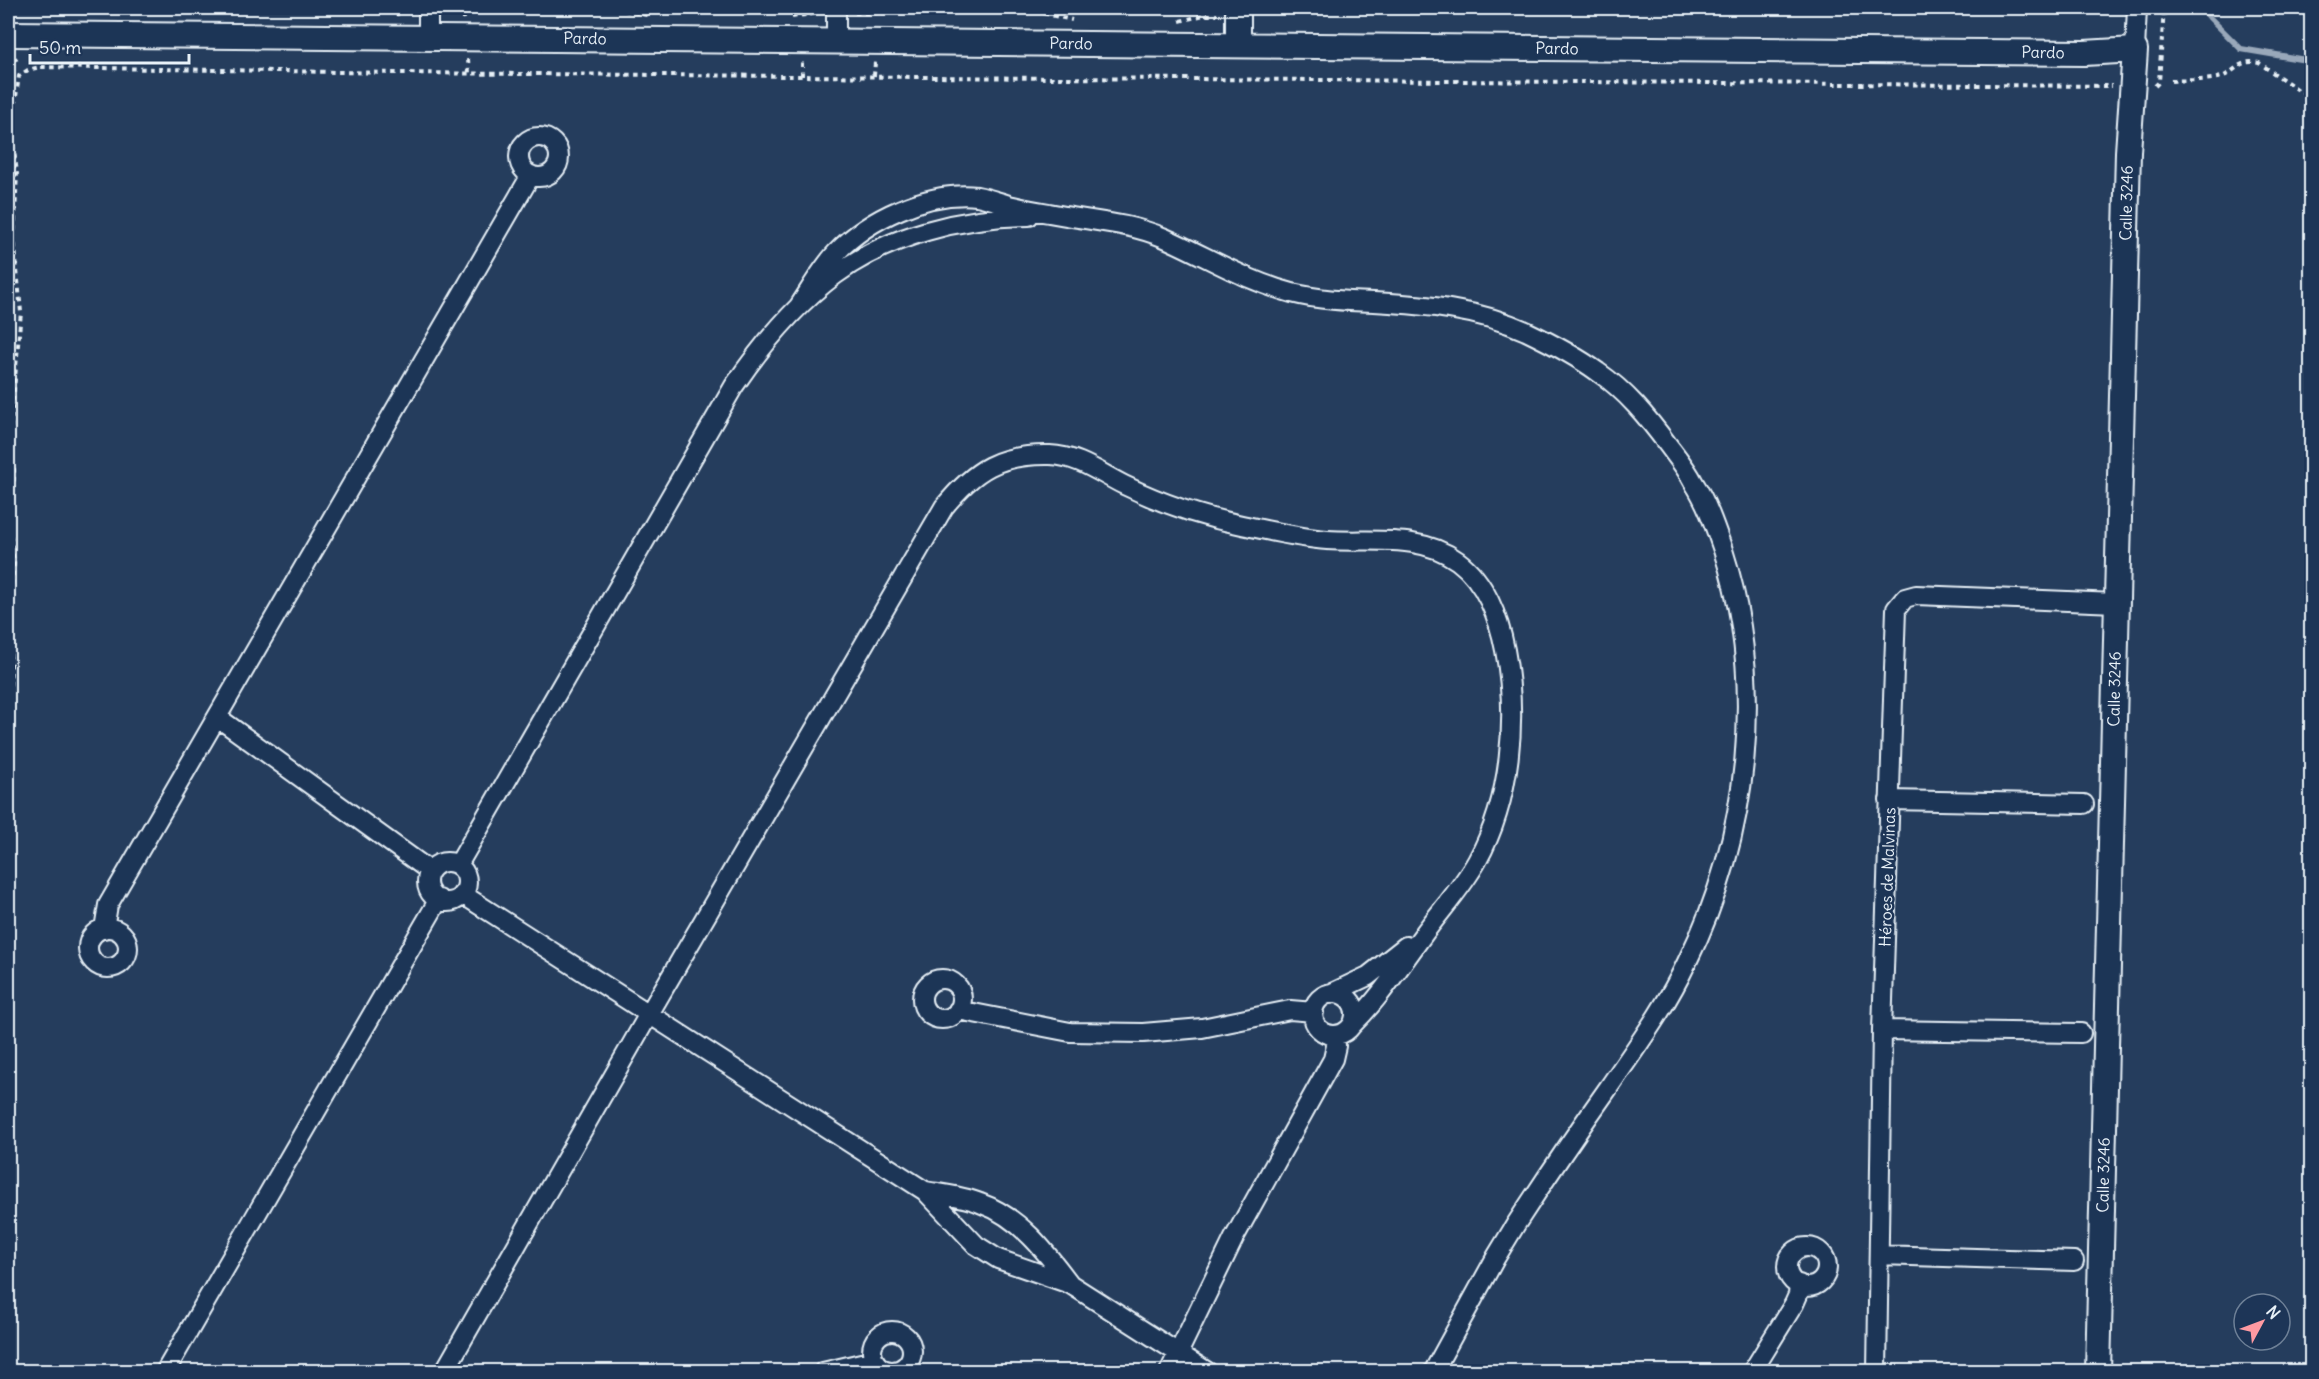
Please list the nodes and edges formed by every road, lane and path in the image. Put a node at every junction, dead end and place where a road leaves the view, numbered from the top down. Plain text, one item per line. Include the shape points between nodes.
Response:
1 (428, 8) edge
2 (616, 8) edge
3 (2137, 8) edge
4 (2164, 8) edge
5 (836, 10) edge
6 (1239, 11) edge
7 (654, 17) dead end
8 (790, 17) dead end
9 (1076, 21) dead end
10 (1173, 23) dead end
11 (8, 34) edge
12 (428, 38) junction
13 (836, 41) junction
14 (1238, 45) junction
15 (2135, 50) junction
16 (2171, 81) dead end
17 (2133, 86) junction
18 (2312, 95) edge
19 (531, 175) dead end
20 (908, 207) junction
21 (1063, 215) junction
22 (918, 234) junction
23 (799, 306) junction
24 (8, 518) edge
25 (2116, 603) junction
26 (8, 624) edge
27 (8, 636) edge
28 (8, 716) edge
29 (218, 717) junction
30 (8, 762) edge
31 (1890, 800) junction
32 (2084, 804) dead end
33 (8, 830) edge
34 (458, 865) junction
35 (430, 871) junction
36 (462, 894) junction
37 (439, 900) junction
38 (1430, 925) junction
39 (104, 929) dead end
40 (8, 930) edge
41 (1330, 994) junction
42 (958, 1010) dead end
43 (1314, 1012) junction
44 (649, 1014) junction
45 (1353, 1024) junction
46 (1882, 1030) junction
47 (2081, 1033) dead end
48 (1335, 1035) junction
49 (8, 1138) edge
50 (925, 1191) junction
51 (1879, 1255) junction
52 (2074, 1261) dead end
53 (1070, 1284) junction
54 (1799, 1284) dead end
55 (1178, 1351) junction
56 (874, 1360) dead end
57 (165, 1371) edge
58 (444, 1371) edge
59 (823, 1371) edge
60 (1169, 1371) edge
61 (1208, 1371) edge
62 (1433, 1371) edge
63 (1752, 1371) edge
64 (1877, 1371) edge
65 (2098, 1371) edge

1 - 12 street
2 - 7 path
3 - 15 street, Calle 3246
4 - 17 path via 2159,82 2155,86
5 - 8 path
5 - 9 path via 1038,12
5 - 13 street
6 - 10 path
6 - 14 main road
11 - 12 main road, Pardo
12 - 13 main road, Pardo
13 - 14 main road, Pardo
14 - 15 main road, Pardo via 2072,53
15 - 17 main road, Calle 3246
16 - 18 path via 2222,77 2242,63 2252,62
17 - 24 path via 40,67 19,76 11,131 17,172 14,238 21,312 10,433 13,493
17 - 25 main road, Calle 3246
19 - 29 street
20 - 21 street via 977,196
20 - 22 street
20 - 23 street via 858,233 834,255
21 - 22 street via 1004,216
21 - 62 street via 1137,228 1261,284 1295,294 1330,301 1417,305 1486,315 1563,349 1600,373 1659,432 1696,486 1728,566 1744,657 1744,749 1730,847 1708,915 1658,1016 1511,1232
22 - 23 street via 880,249 836,274
23 - 34 street via 734,386
24 - 26 path via 14,563
25 - 31 street, Héroes de Malvinas via 1916,595 1905,598 1896,609
25 - 65 main road, Calle 3246
27 - 28 path
29 - 35 street
29 - 39 street via 108,905
30 - 33 path
31 - 32 street
31 - 46 street, Héroes de Malvinas
34 - 35 street via 440,863
34 - 36 street via 467,882
35 - 37 street via 427,884
36 - 37 street via 452,901
36 - 44 street
37 - 57 street
38 - 41 street via 1368,976
38 - 44 street via 1478,860 1496,813 1508,760 1508,668 1496,619 1476,579 1445,552 1420,544 1327,540 1239,525 1166,503 1067,457 1030,456 985,467 944,507
38 - 45 street via 1372,1005
40 - 49 path
41 - 43 street via 1318,1001
41 - 45 street via 1350,1000 1355,1013
42 - 43 street via 1070,1032 1143,1034 1202,1028 1290,1010
43 - 48 street via 1319,1028
44 - 50 street
44 - 58 street
45 - 48 street via 1346,1032
46 - 47 street
46 - 51 street, Héroes de Malvinas
48 - 55 street via 1333,1059 1233,1238
50 - 53 street via 983,1250
50 - 53 street via 970,1199 997,1212 1026,1231
51 - 52 street
51 - 64 street, Héroes de Malvinas
53 - 55 street
54 - 63 street via 1794,1304
55 - 60 street
55 - 61 street
56 - 59 street

